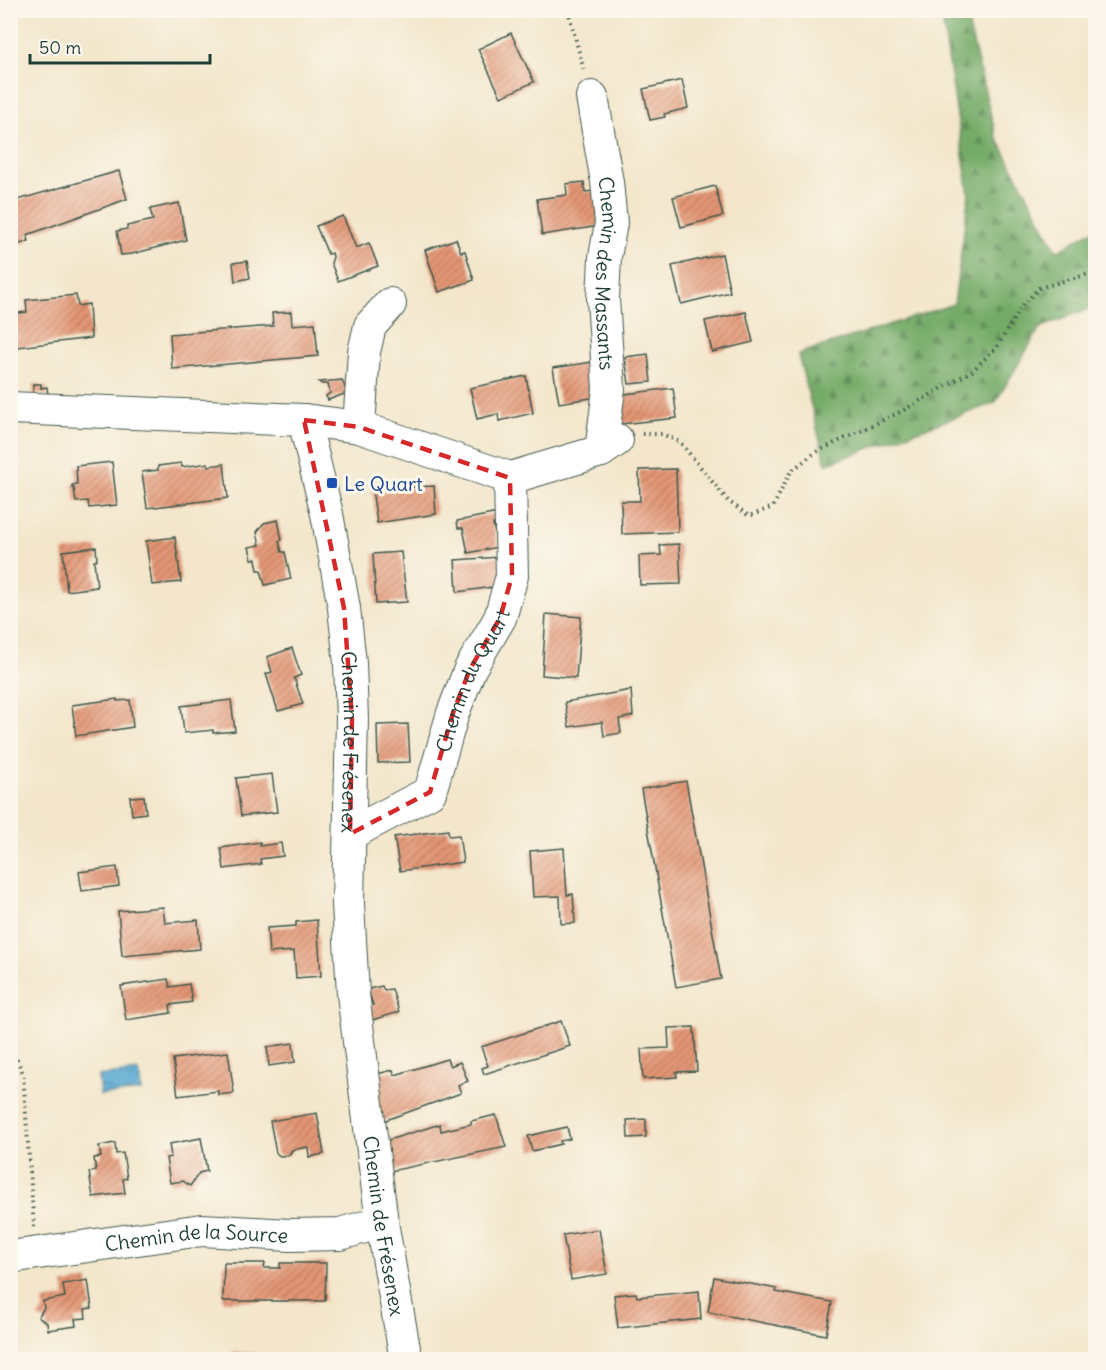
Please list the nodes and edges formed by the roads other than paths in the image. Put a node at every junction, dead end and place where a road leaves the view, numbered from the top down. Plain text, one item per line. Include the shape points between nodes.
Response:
1 (592, 98) road end
2 (390, 304) dead end
3 (10, 408) edge
4 (304, 420) junction
5 (359, 427) junction
6 (510, 478) junction
7 (350, 834) junction
8 (382, 1222) junction
9 (23, 1255) edge
10 (406, 1359) edge

1 - 6 street, Chemin des Massants via 611,223 603,299 610,445
2 - 5 street via 370,326 364,352
3 - 4 street
4 - 5 street
4 - 7 street, Chemin de Frésenex via 344,608 352,719
5 - 6 street
6 - 7 street, Chemin du Quart via 512,576 500,618 470,669 453,713 430,792
7 - 8 street, Chemin de Frésenex via 348,904 353,994
8 - 9 street, Chemin de la Source via 340,1234 202,1230
8 - 10 street, Chemin de Frésenex

